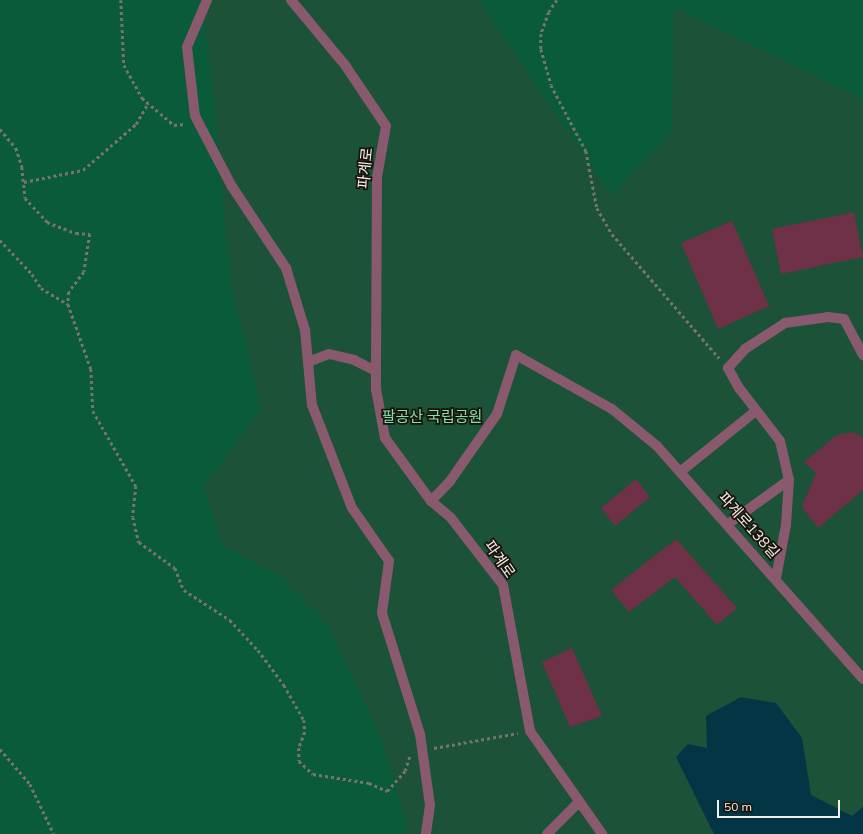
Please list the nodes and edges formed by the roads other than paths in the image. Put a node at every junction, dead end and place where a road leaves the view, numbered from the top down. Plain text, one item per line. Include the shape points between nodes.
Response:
1 (207, 0) edge
2 (291, 0) edge
3 (863, 355) edge
4 (308, 362) junction
5 (376, 371) junction
6 (756, 411) junction
7 (680, 472) junction
8 (789, 480) junction
9 (431, 501) junction
10 (728, 524) junction
11 (776, 578) junction
12 (863, 679) edge
13 (578, 803) junction
14 (426, 834) edge
15 (547, 834) edge
16 (602, 834) edge

1 - 4 street via 187,47 195,116 231,186 286,268 305,330
2 - 5 street, 파계로 via 345,65 386,126 377,176
3 - 6 street, 파계로138길 via 844,319 828,318 785,323 745,349 728,368
4 - 5 street via 329,354 354,360
4 - 14 street via 312,405 352,508 389,561 382,613 410,699 423,750 430,805
5 - 9 street, 파계로 via 376,389 385,438
6 - 7 street
6 - 8 street, 파계로138길 via 780,441
7 - 9 street, 파계로138길 via 657,446 612,409 516,356 497,414 450,481
7 - 10 street, 파계로138길
8 - 10 street
8 - 11 street, 파계로138길 via 786,525
9 - 13 street, 파계로 via 451,518 503,585 530,731
10 - 11 street, 파계로138길
11 - 12 street
13 - 15 street
13 - 16 street, 파계로

